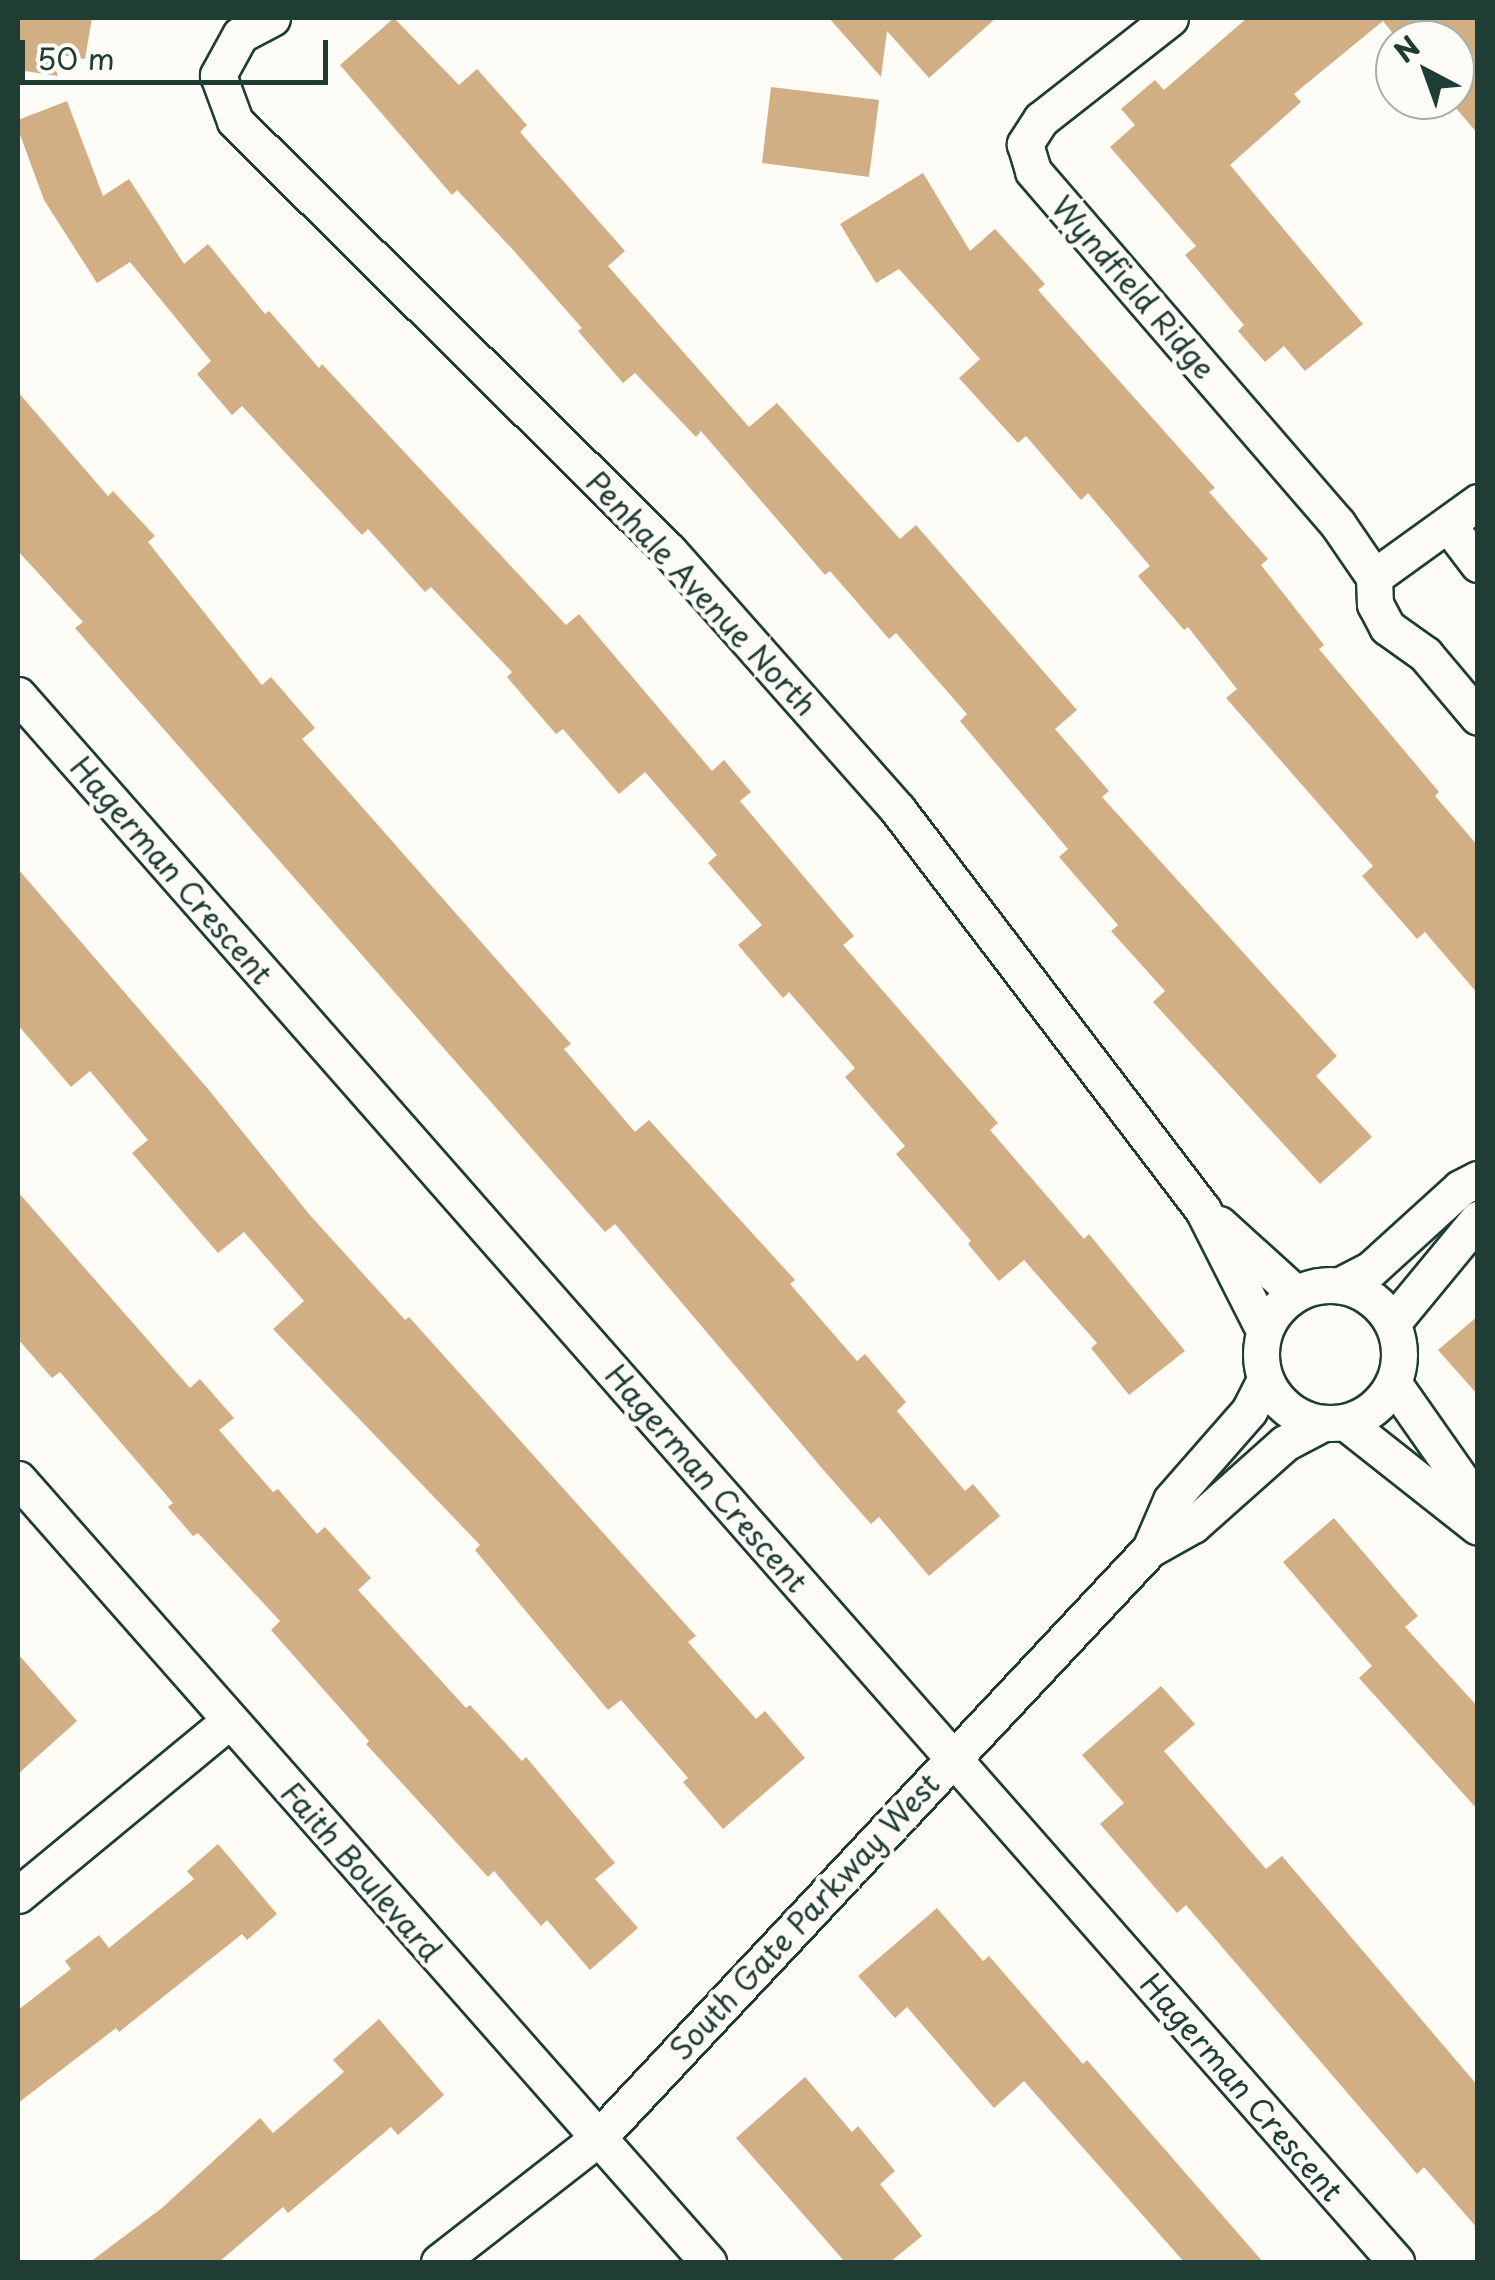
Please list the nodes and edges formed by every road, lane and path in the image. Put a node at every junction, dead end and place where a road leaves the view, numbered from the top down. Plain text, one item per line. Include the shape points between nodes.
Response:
1 (272, 18) edge
2 (1170, 18) edge
3 (1478, 502) edge
4 (1449, 526) junction
5 (1478, 564) edge
6 (1374, 577) junction
7 (18, 695) edge
8 (1478, 717) edge
9 (1478, 1179) edge
10 (1203, 1210) junction
11 (1478, 1219) edge
12 (1342, 1284) junction
13 (1295, 1293) junction
14 (1394, 1322) junction
15 (1264, 1330) junction
16 (1266, 1380) junction
17 (1394, 1384) junction
18 (1334, 1423) junction
19 (18, 1479) edge
20 (1478, 1504) edge
21 (1478, 1527) edge
22 (1150, 1549) junction
23 (229, 1721) junction
24 (952, 1756) junction
25 (18, 1895) edge
26 (598, 2138) junction
27 (439, 2262) edge
28 (708, 2262) edge
29 (1396, 2262) edge

1 - 10 street, Penhale Avenue North via 240,35 218,75 235,121 682,565 898,810
2 - 6 street, Wyndfield Ridge via 1041,120 1024,144 1027,160 1337,523
3 - 4 street
4 - 5 street
4 - 6 street
6 - 8 street, Wyndfield Ridge via 1375,604 1387,627 1425,654
7 - 24 street, Hagerman Crescent
9 - 12 street via 1370,1270
10 - 13 street, Penhale Avenue North
10 - 15 street, Penhale Avenue North
11 - 14 street
12 - 13 street
12 - 14 street via 1370,1296
13 - 15 street
14 - 17 street via 1400,1360
15 - 16 street via 1260,1358
16 - 18 street via 1298,1416
16 - 22 street, South Gate Parkway West via 1249,1411 1170,1500
17 - 18 street via 1368,1413
17 - 20 street
18 - 21 street
18 - 22 street, South Gate Parkway West via 1285,1443 1193,1524
19 - 23 street, Faith Boulevard
22 - 24 street, South Gate Parkway West
23 - 25 street
23 - 26 street, Faith Boulevard
24 - 26 street, South Gate Parkway West
24 - 29 street, Hagerman Crescent
26 - 27 street, South Gate Parkway West
26 - 28 street, Faith Boulevard

